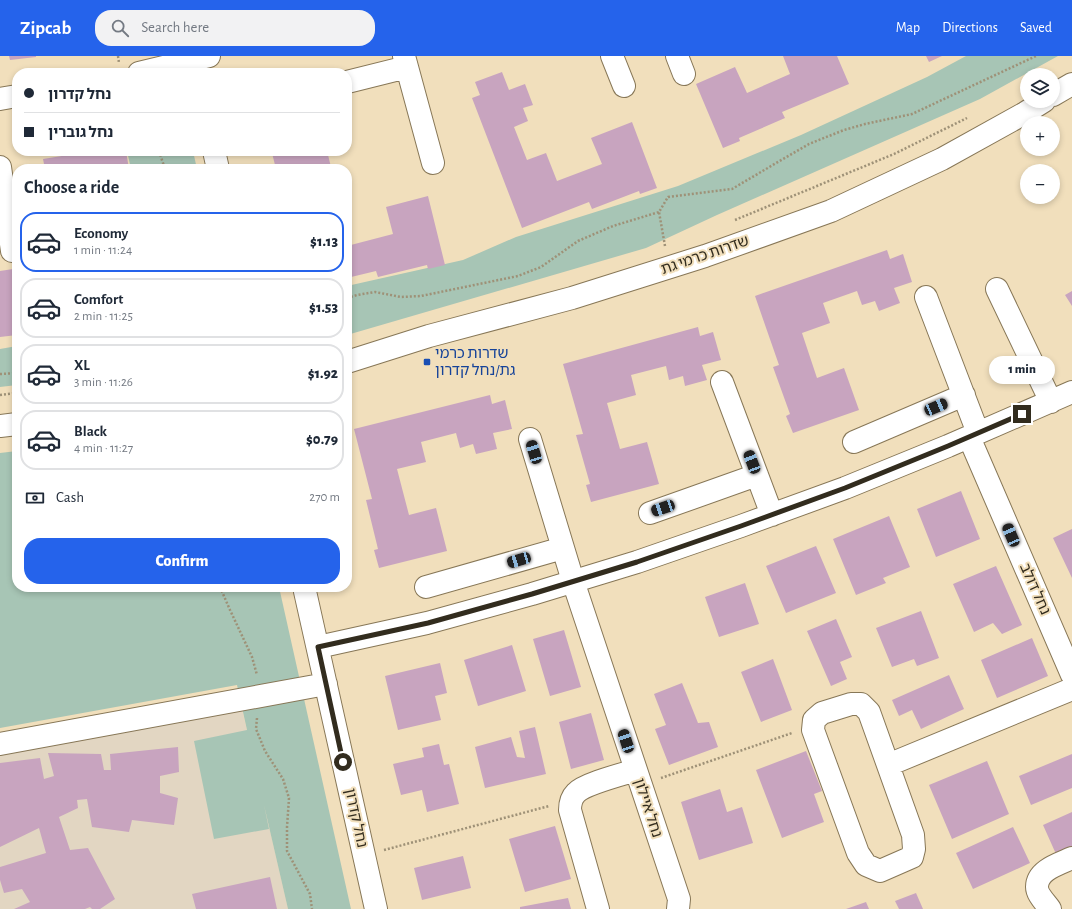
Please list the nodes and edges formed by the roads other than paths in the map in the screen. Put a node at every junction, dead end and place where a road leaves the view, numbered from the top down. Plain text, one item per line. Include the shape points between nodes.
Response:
1 (612, 56) edge
2 (201, 61) edge
3 (405, 62) edge
4 (165, 68) edge
5 (352, 80) edge
6 (1072, 84) edge
7 (624, 86) dead end
8 (1060, 91) edge
9 (12, 97) edge
10 (0, 99) edge
11 (1034, 108) edge
12 (433, 163) dead end
13 (0, 167) edge
14 (10, 251) edge
15 (997, 289) dead end
16 (926, 297) dead end
17 (352, 360) edge
18 (722, 382) dead end
19 (1072, 392) edge
20 (964, 396) junction
21 (1051, 402) junction
22 (12, 425) edge
23 (0, 426) edge
24 (974, 435) junction
25 (530, 439) dead end
26 (854, 442) dead end
27 (757, 475) junction
28 (650, 512) dead end
29 (772, 515) junction
30 (563, 548) junction
31 (573, 581) junction
32 (426, 587) dead end
33 (305, 592) edge
34 (318, 647) junction
35 (1072, 675) edge
36 (326, 684) junction
37 (1072, 689) edge
38 (0, 744) edge
39 (888, 765) junction
40 (638, 777) junction
41 (1072, 858) edge
42 (376, 909) edge
43 (598, 909) edge
44 (678, 909) edge
45 (1050, 909) edge

1 - 7 street
2 - 4 street
3 - 5 street
3 - 12 street
6 - 8 street
9 - 10 street
11 - 17 street, שדרות כרמי גת via 942,159 830,211 669,268
13 - 14 street
15 - 21 street
16 - 20 street, נחל דולב
18 - 27 street
19 - 21 street
20 - 24 street, נחל דולב
20 - 26 street
21 - 24 street
22 - 23 street
24 - 29 street
24 - 35 street, נחל דולב
25 - 30 street
27 - 28 street
27 - 29 street
29 - 31 street via 637,562
30 - 31 street
30 - 32 street
31 - 34 street via 428,623
31 - 40 street
33 - 34 street, נחל קדרון
34 - 36 street, נחל קדרון
36 - 38 street
36 - 42 street, נחל קדרון
37 - 39 street
39 - 39 street via 913,836 914,849 912,857 880,871 866,865 858,853 813,730 814,720 822,713 850,704 861,704 869,712
40 - 43 street, נחל איילון via 588,785 576,792 571,800 570,810
40 - 44 street, נחל איילון via 679,899
41 - 45 street via 1046,870 1040,878 1037,888

